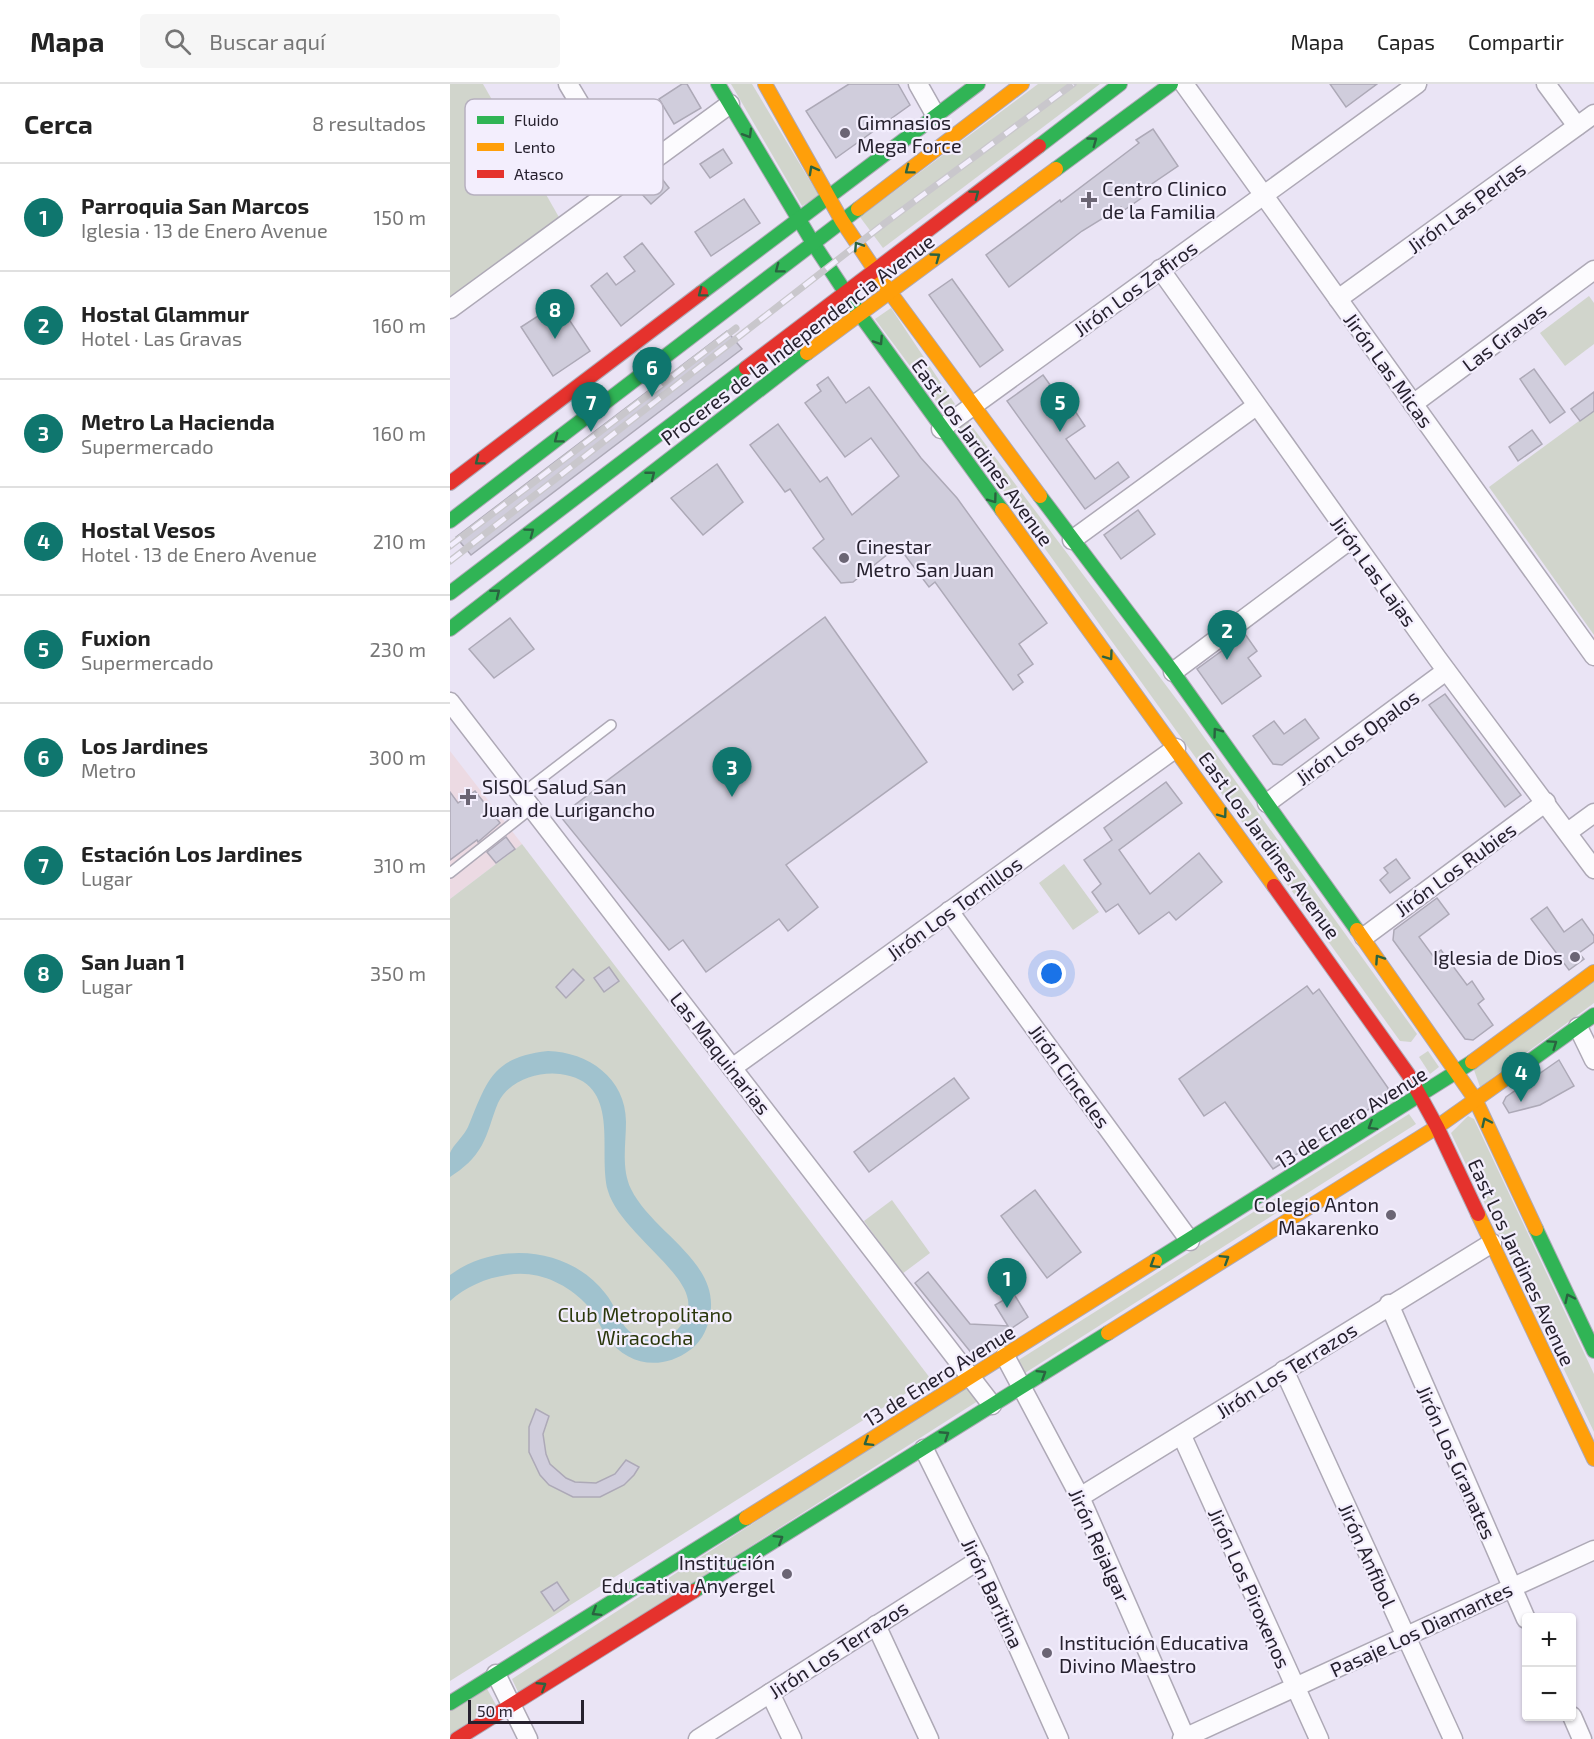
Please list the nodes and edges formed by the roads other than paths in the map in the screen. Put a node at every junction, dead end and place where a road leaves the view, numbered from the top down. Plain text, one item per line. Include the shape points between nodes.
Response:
1 (568, 84) edge
2 (718, 84) edge
3 (765, 84) edge
4 (918, 84) edge
5 (978, 84) edge
6 (1022, 84) edge
7 (1120, 84) edge
8 (1170, 84) edge
9 (1184, 84) edge
10 (1417, 84) edge
11 (1546, 84) edge
12 (577, 99) edge
13 (730, 104) junction
14 (1594, 114) edge
15 (936, 116) junction
16 (1577, 126) junction
17 (663, 154) edge
18 (607, 195) edge
19 (1264, 195) junction
20 (829, 198) junction
21 (799, 220) junction
22 (842, 221) junction
23 (813, 243) junction
24 (1160, 269) junction
25 (1594, 270) edge
26 (874, 271) junction
27 (889, 291) junction
28 (845, 294) junction
29 (1338, 299) junction
30 (450, 309) edge
31 (859, 314) junction
32 (1413, 404) junction
33 (972, 406) junction
34 (1256, 406) junction
35 (941, 429) junction
36 (450, 483) edge
37 (450, 521) edge
38 (1351, 539) junction
39 (1072, 540) junction
40 (450, 593) edge
41 (450, 629) edge
42 (1594, 655) edge
43 (1446, 671) junction
44 (1173, 672) junction
45 (450, 702) edge
46 (611, 725) dead end
47 (1176, 748) junction
48 (527, 801) junction
49 (1267, 802) junction
50 (1546, 802) junction
51 (1594, 813) edge
52 (1568, 832) junction
53 (1594, 869) edge
54 (450, 873) edge
55 (949, 911) junction
56 (1364, 937) junction
57 (1594, 972) edge
58 (1594, 1015) edge
59 (1424, 1025) junction
60 (1578, 1027) junction
61 (1393, 1051) junction
62 (1594, 1060) edge
63 (732, 1068) junction
64 (1458, 1072) junction
65 (1422, 1095) junction
66 (1475, 1099) junction
67 (1437, 1127) junction
68 (1190, 1241) junction
69 (1492, 1243) junction
70 (1389, 1305) junction
71 (1594, 1351) edge
72 (1005, 1356) junction
73 (1284, 1370) junction
74 (971, 1378) junction
75 (1022, 1387) junction
76 (992, 1404) junction
77 (1182, 1436) junction
78 (924, 1449) junction
79 (1594, 1459) edge
80 (1080, 1497) junction
81 (1594, 1550) edge
82 (979, 1560) junction
83 (1512, 1587) junction
84 (1524, 1613) edge
85 (876, 1625) junction
86 (1405, 1636) junction
87 (496, 1674) junction
88 (1294, 1687) junction
89 (770, 1693) junction
90 (450, 1703) edge
91 (512, 1704) junction
92 (1574, 1721) edge
93 (1184, 1738) edge
94 (457, 1739) edge
95 (528, 1739) edge
96 (698, 1739) edge
97 (792, 1739) edge
98 (929, 1739) edge
99 (1059, 1739) edge
100 (1319, 1739) edge
101 (1453, 1739) edge
102 (1582, 1739) edge

1 - 12 street
2 - 13 main road, East Los Jardines Avenue
20 -> 3 main road, East Los Jardines Avenue
4 - 15 street
5 - 15 main road
6 -> 22 main road
26 -> 7 main road, Proceres de la Independencia Avenue
27 -> 8 main road, Proceres de la Independencia Avenue
9 - 19 street, Jirón Las Micas
10 - 19 street, Jirón Los Zafiros
11 - 16 street
13 - 17 street
13 -> 21 main road, East Los Jardines Avenue
14 - 16 street, Jirón Las Perlas
15 - 20 main road
16 - 29 street, Jirón Las Perlas
18 - 30 street
19 - 24 street, Jirón Los Zafiros
19 - 29 street, Jirón Las Micas
20 - 21 main road
20 - 22 main road, East Los Jardines Avenue
21 - 23 main road, East Los Jardines Avenue
21 -> 36 main road
22 - 23 main road
26 -> 22 main road, East Los Jardines Avenue
23 - 28 main road, East Los Jardines Avenue
23 -> 37 main road
24 - 33 street, Jirón Los Zafiros
24 - 34 street, Jirón Las Lajas
25 - 32 street, Las Gravas
26 - 27 main road, East Los Jardines Avenue
26 - 28 main road, Proceres de la Independencia Avenue
27 - 31 main road, Proceres de la Independencia Avenue
27 - 33 main road, East Los Jardines Avenue
28 - 31 main road, East Los Jardines Avenue
40 -> 28 main road, Proceres de la Independencia Avenue
29 - 32 street, Jirón Las Micas
31 -> 35 main road, East Los Jardines Avenue
41 -> 31 main road, Proceres de la Independencia Avenue
32 - 42 street, Jirón Las Micas
33 - 35 street, Jirón Los Zafiros
33 - 39 main road, East Los Jardines Avenue
34 - 38 street, Jirón Las Lajas
34 - 39 street
35 -> 47 main road, East Los Jardines Avenue
38 - 43 street, Jirón Las Lajas
38 - 44 street
39 - 44 main road, East Los Jardines Avenue
43 - 49 street, Jirón Los Opalos
43 - 50 street, Jirón Las Lajas
49 -> 44 main road, East Los Jardines Avenue
45 - 48 street, Las Maquinarias
46 - 48 lane
47 - 55 street, Jirón Los Tornillos
47 -> 61 main road, East Los Jardines Avenue
48 - 54 lane
48 - 63 street, Las Maquinarias
49 - 56 main road, East Los Jardines Avenue
50 - 52 street, Jirón Las Lajas
50 - 56 street, Jirón Los Rubies
51 - 52 street
52 - 53 street, Jirón Las Lajas
55 - 63 street, Jirón Los Tornillos
55 - 68 street, Jirón Cinceles
59 -> 56 main road, East Los Jardines Avenue
57 - 64 main road, 13 de Enero Avenue
58 - 60 main road
59 - 61 main road via 1424,1040 1415,1050
59 - 64 main road, East Los Jardines Avenue
60 - 62 street
66 -> 60 main road
61 - 65 main road, East Los Jardines Avenue
63 - 74 street, Las Maquinarias
64 - 65 main road, 13 de Enero Avenue
64 - 66 main road, East Los Jardines Avenue
65 - 67 main road, East Los Jardines Avenue
65 -> 68 main road, 13 de Enero Avenue
66 - 67 main road
71 -> 66 main road, East Los Jardines Avenue
67 - 69 main road, East Los Jardines Avenue
75 -> 67 main road
68 -> 72 main road, 13 de Enero Avenue
69 - 70 street, Jirón Los Terrazos
69 - 79 main road, East Los Jardines Avenue
70 - 73 street, Jirón Los Terrazos
70 - 83 street, Jirón Los Granates
72 - 74 main road, 13 de Enero Avenue
72 - 75 street, Jirón Rejalgar
73 - 77 street, Jirón Los Terrazos
73 - 86 street, Jirón Anfibol
74 - 76 street, Las Maquinarias
74 -> 87 main road, 13 de Enero Avenue
75 - 76 main road
75 - 80 street, Jirón Rejalgar
78 -> 76 main road
77 - 80 street, Jirón Los Terrazos
77 - 88 street, Jirón Los Piroxenos
78 - 82 street, Jirón Baritina
91 -> 78 main road
80 - 93 street, Jirón Rejalgar
81 - 83 street, Pasaje Los Diamantes
82 - 85 street, Jirón Los Terrazos
82 - 99 street, Jirón Baritina
83 - 84 street, Jirón Los Granates
83 - 86 street, Pasaje Los Diamantes
85 - 89 street, Jirón Los Terrazos
85 - 98 street
86 - 88 street, Pasaje Los Diamantes
86 - 101 street, Jirón Anfibol
87 - 90 main road, 13 de Enero Avenue
87 - 91 street
88 - 93 street, Pasaje Los Diamantes
88 - 100 street, Jirón Los Piroxenos
89 - 96 street, Jirón Los Terrazos
89 - 97 street
91 - 94 main road
91 - 95 street
92 - 102 street

